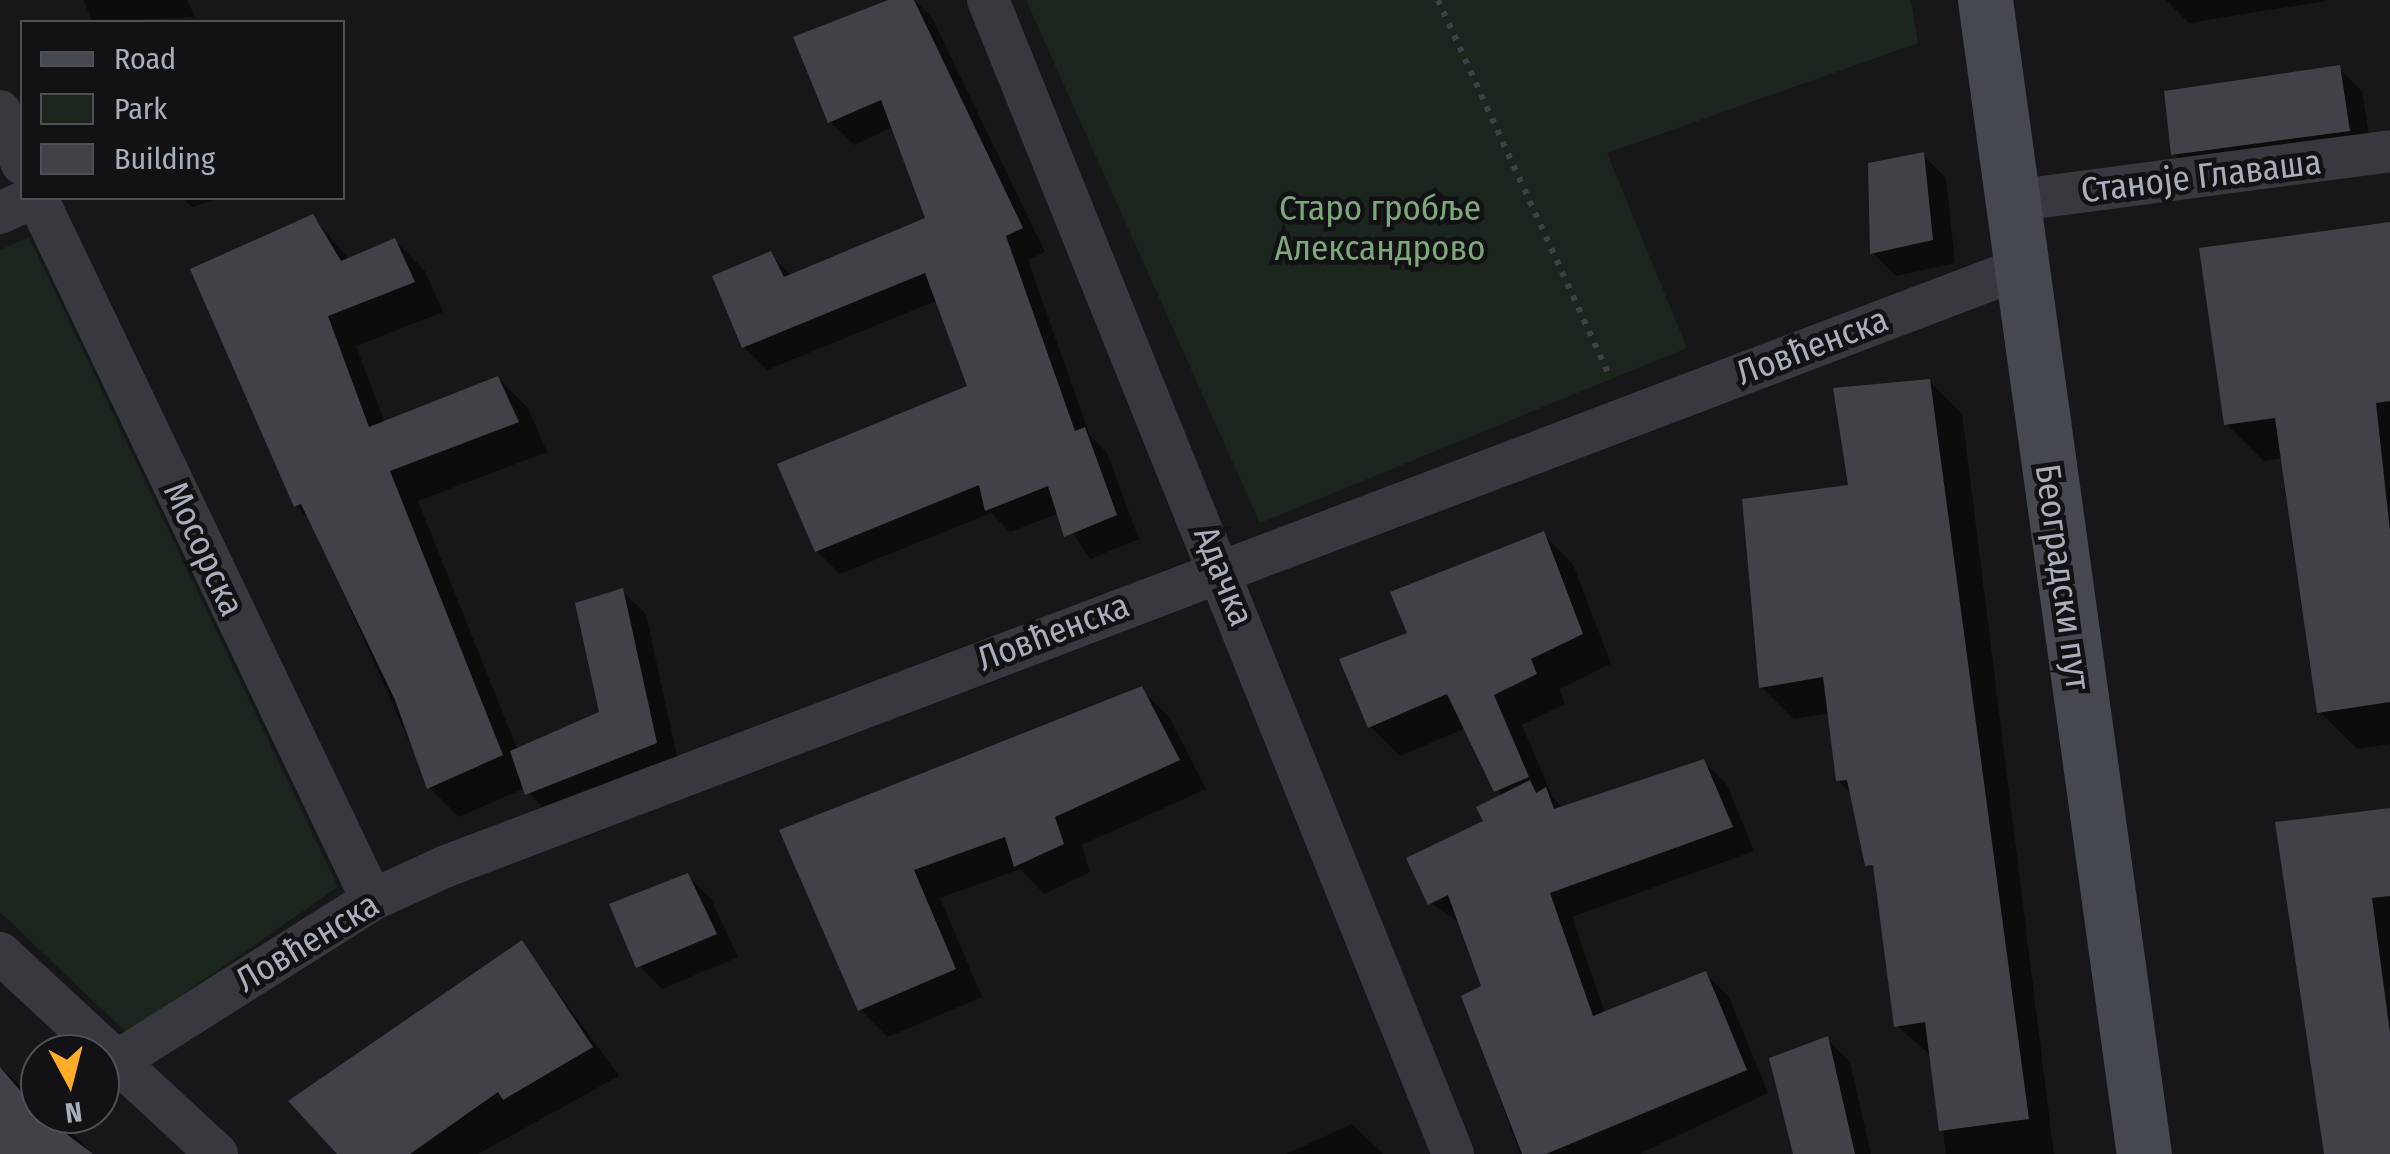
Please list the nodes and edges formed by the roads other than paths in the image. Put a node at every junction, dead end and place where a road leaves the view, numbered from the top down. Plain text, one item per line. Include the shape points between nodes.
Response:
1 (988, 0) edge
2 (1984, 0) edge
3 (0, 111) edge
4 (2390, 151) edge
5 (20, 159) edge
6 (29, 200) edge
7 (35, 200) edge
8 (2012, 201) junction
9 (0, 212) edge
10 (2020, 268) junction
11 (1221, 567) junction
12 (372, 900) junction
13 (0, 954) edge
14 (90, 1034) edge
15 (120, 1059) edge
16 (120, 1061) edge
17 (217, 1154) edge
18 (1453, 1154) edge
19 (2144, 1154) edge

1 - 11 street, Адачка
2 - 8 main road, Београдски пут
3 - 5 street
4 - 8 street, Станоје Главаша
6 - 9 street
7 - 12 street, Мосорска
8 - 10 main road, Београдски пут
10 - 11 street, Ловћенска
10 - 19 main road, Београдски пут
11 - 12 street, Ловћенска
11 - 18 street, Адачка
12 - 15 street, Ловћенска
13 - 14 street
16 - 17 street

